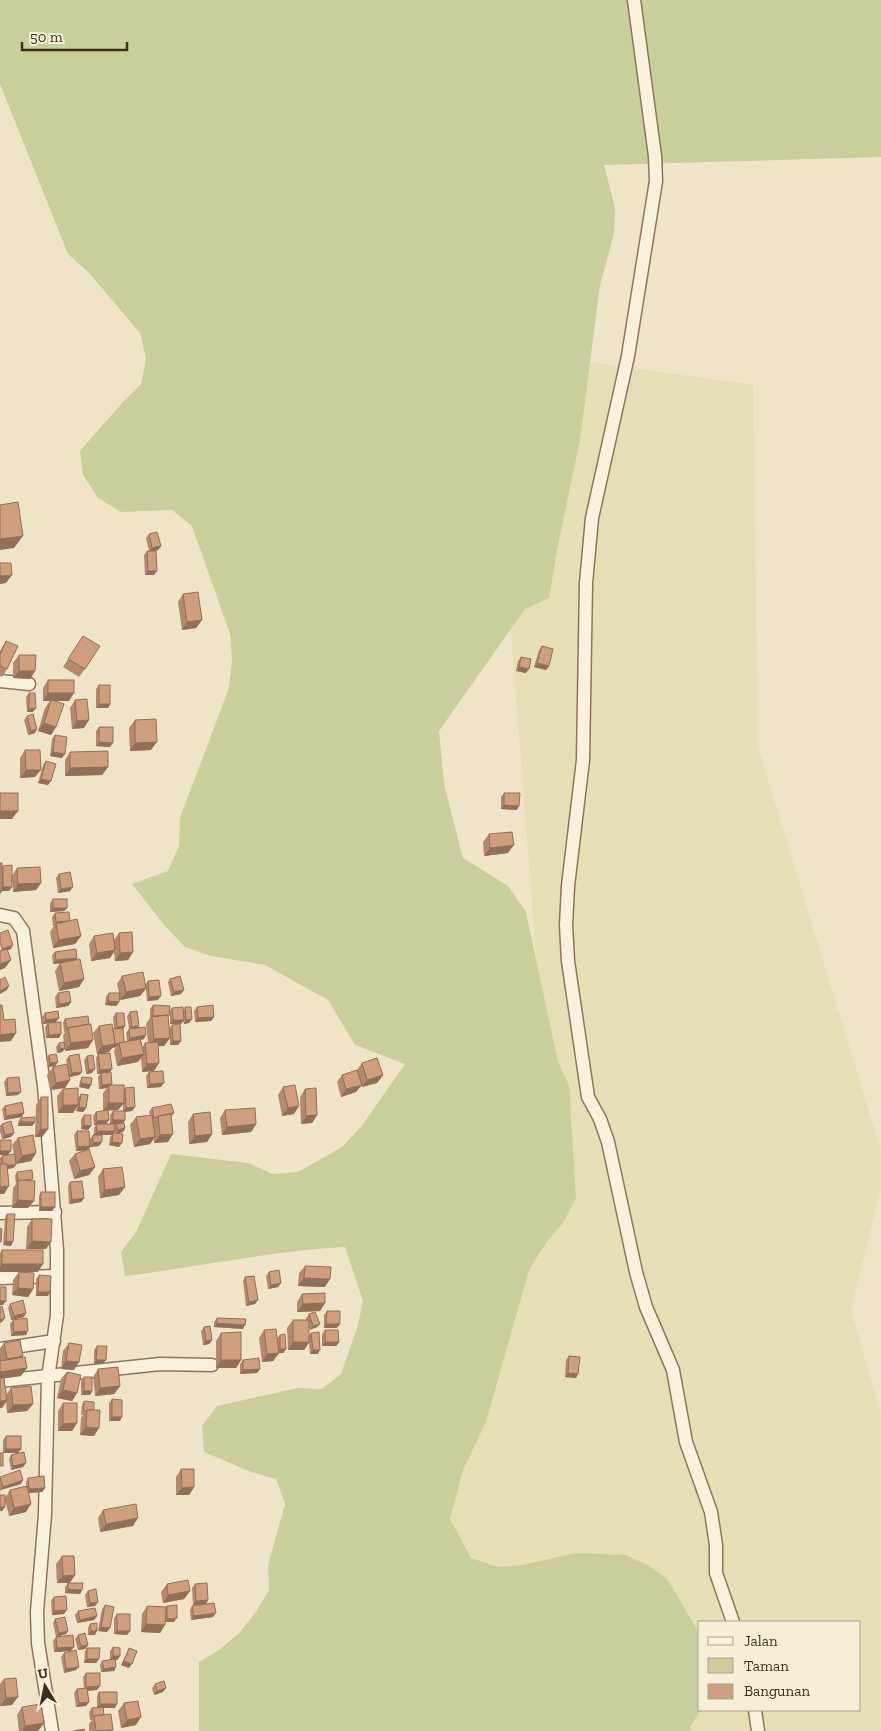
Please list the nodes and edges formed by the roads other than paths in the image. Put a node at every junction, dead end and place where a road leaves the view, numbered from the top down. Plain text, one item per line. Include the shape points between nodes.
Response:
1 (634, 0) edge
2 (0, 681) edge
3 (29, 684) dead end
4 (0, 915) edge
5 (55, 1212) junction
6 (0, 1213) edge
7 (58, 1276) junction
8 (0, 1278) edge
9 (54, 1341) junction
10 (0, 1349) edge
11 (212, 1365) dead end
12 (48, 1378) junction
13 (0, 1381) edge
14 (733, 1621) edge
15 (755, 1711) edge
16 (52, 1731) edge
17 (758, 1731) edge

1 - 14 street via 656,181 628,356 592,518 586,583 583,760 566,925 588,1097 604,1130 640,1290 678,1386 686,1442 711,1512 718,1582
2 - 3 street
4 - 5 street via 14,918 23,931 44,1086
5 - 6 street
5 - 7 street
7 - 8 street
7 - 9 street
9 - 10 street
9 - 12 street
11 - 12 street via 160,1364
12 - 13 street
12 - 16 street via 45,1514 37,1612 38,1643
15 - 17 street

